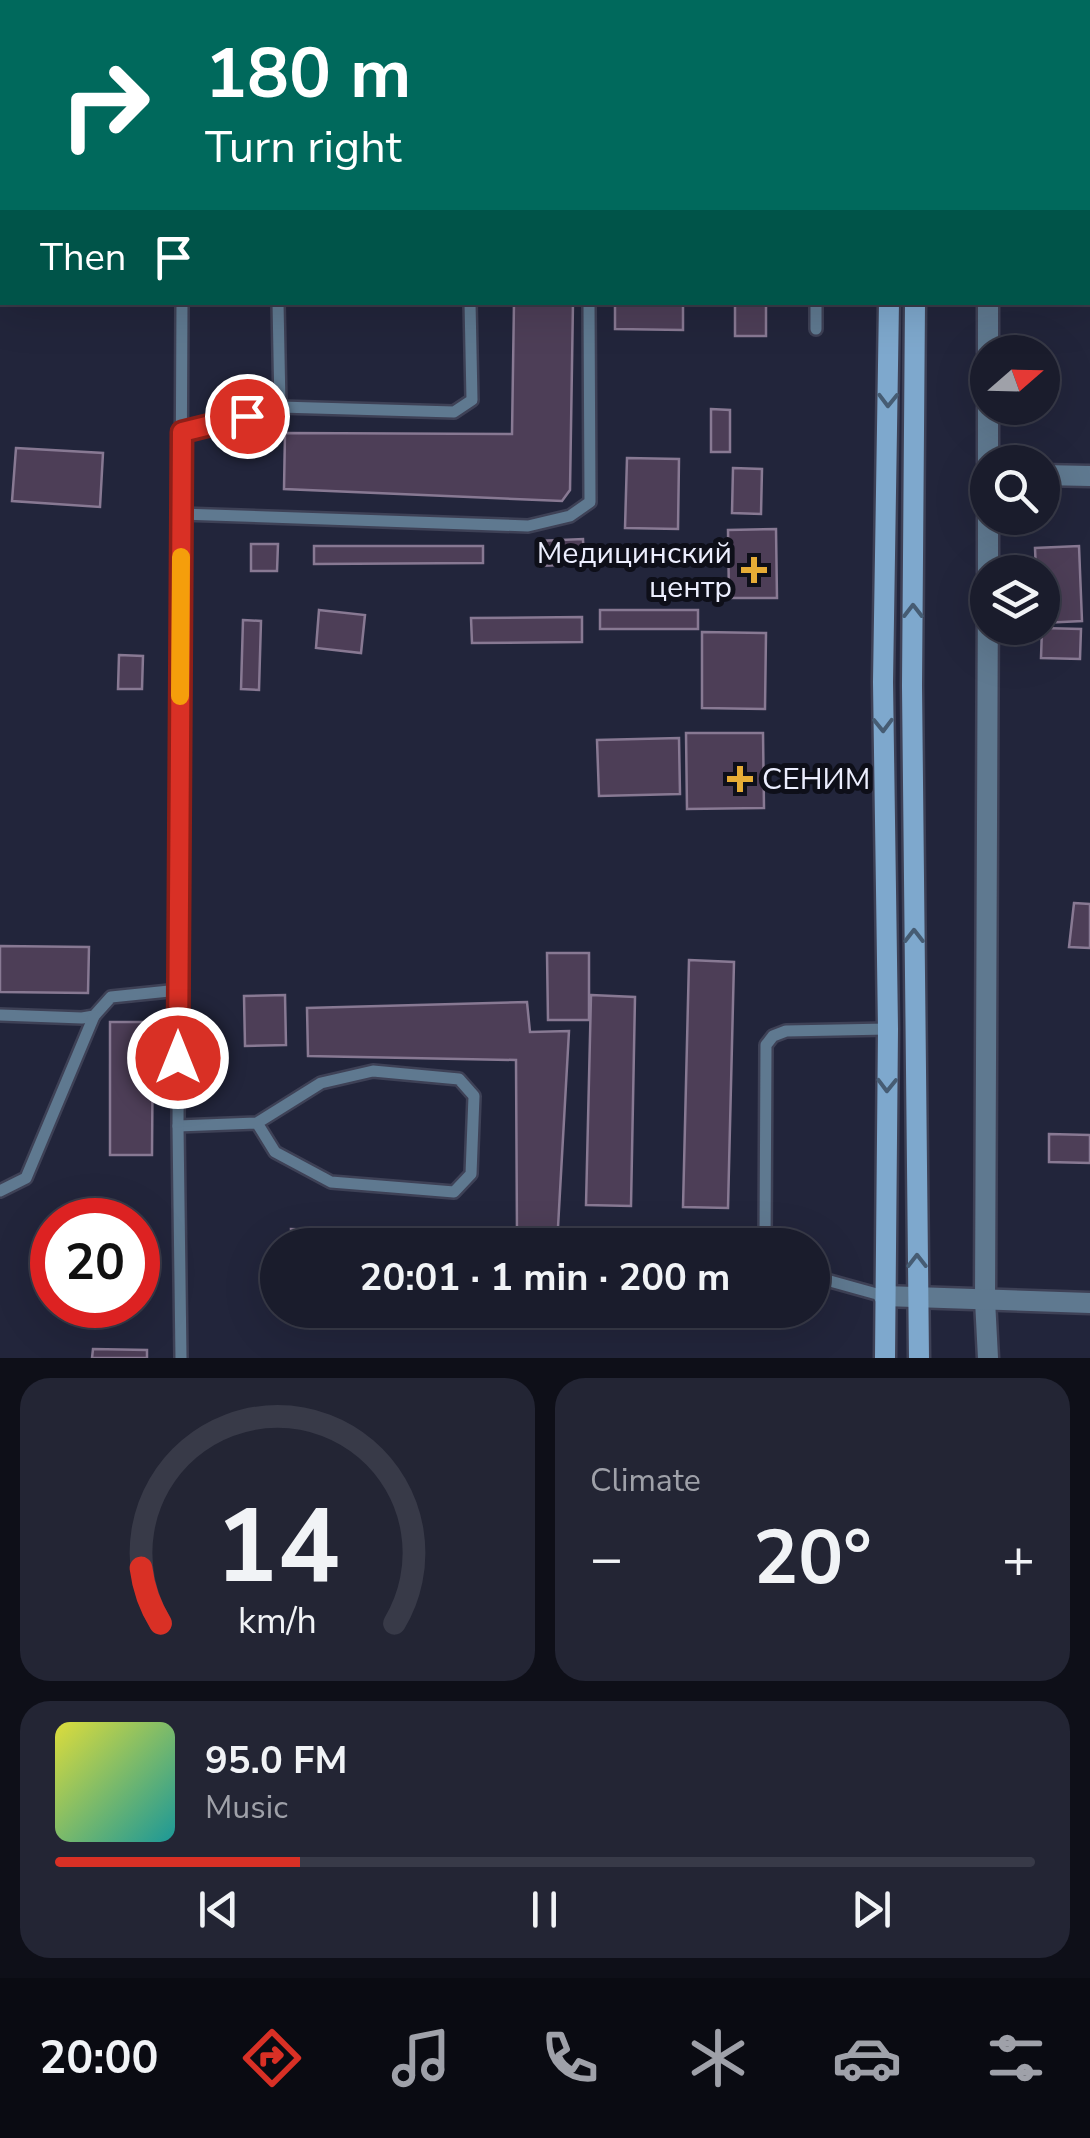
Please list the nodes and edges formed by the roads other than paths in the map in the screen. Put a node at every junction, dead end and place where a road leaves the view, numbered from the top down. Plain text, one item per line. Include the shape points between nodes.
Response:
1 (182, 305) edge
2 (278, 305) edge
3 (470, 305) edge
4 (589, 305) edge
5 (816, 305) edge
6 (889, 305) edge
7 (914, 305) edge
8 (988, 305) edge
9 (816, 329) dead end
10 (988, 335) edge
11 (280, 407) junction
12 (182, 432) junction
13 (1060, 475) edge
14 (1090, 476) edge
15 (181, 514) junction
16 (988, 645) edge
17 (882, 682) junction
18 (912, 686) junction
19 (179, 990) junction
20 (0, 1016) edge
21 (94, 1016) junction
22 (888, 1029) junction
23 (257, 1123) junction
24 (178, 1126) junction
25 (0, 1191) edge
26 (766, 1228) edge
27 (830, 1281) edge
28 (884, 1296) junction
29 (917, 1297) junction
30 (985, 1300) junction
31 (1090, 1303) edge
32 (182, 1358) edge
33 (885, 1358) edge
34 (919, 1358) edge
35 (988, 1358) edge

1 - 12 lane
2 - 11 lane
3 - 11 lane via 472,400 454,412
4 - 15 lane via 590,502 570,516 528,526
5 - 9 lane
6 -> 17 main road
18 -> 7 main road
8 - 10 street
11 - 12 lane
12 - 15 lane
13 - 14 street
15 - 19 lane
16 - 30 street
17 - 18 main road
17 -> 22 main road
29 -> 18 main road
19 - 21 lane via 111,997
19 - 24 lane
20 - 21 lane
21 - 25 lane via 26,1178
22 - 26 lane via 786,1031 766,1045
22 -> 28 main road
23 - 23 lane via 321,1083 372,1070 459,1079 474,1096 470,1174 454,1192 330,1182 276,1152
23 - 24 lane
24 - 32 lane
27 - 28 lane
28 - 29 street
28 - 33 main road
29 - 30 street
29 - 34 main road
30 - 31 street
30 - 35 street

